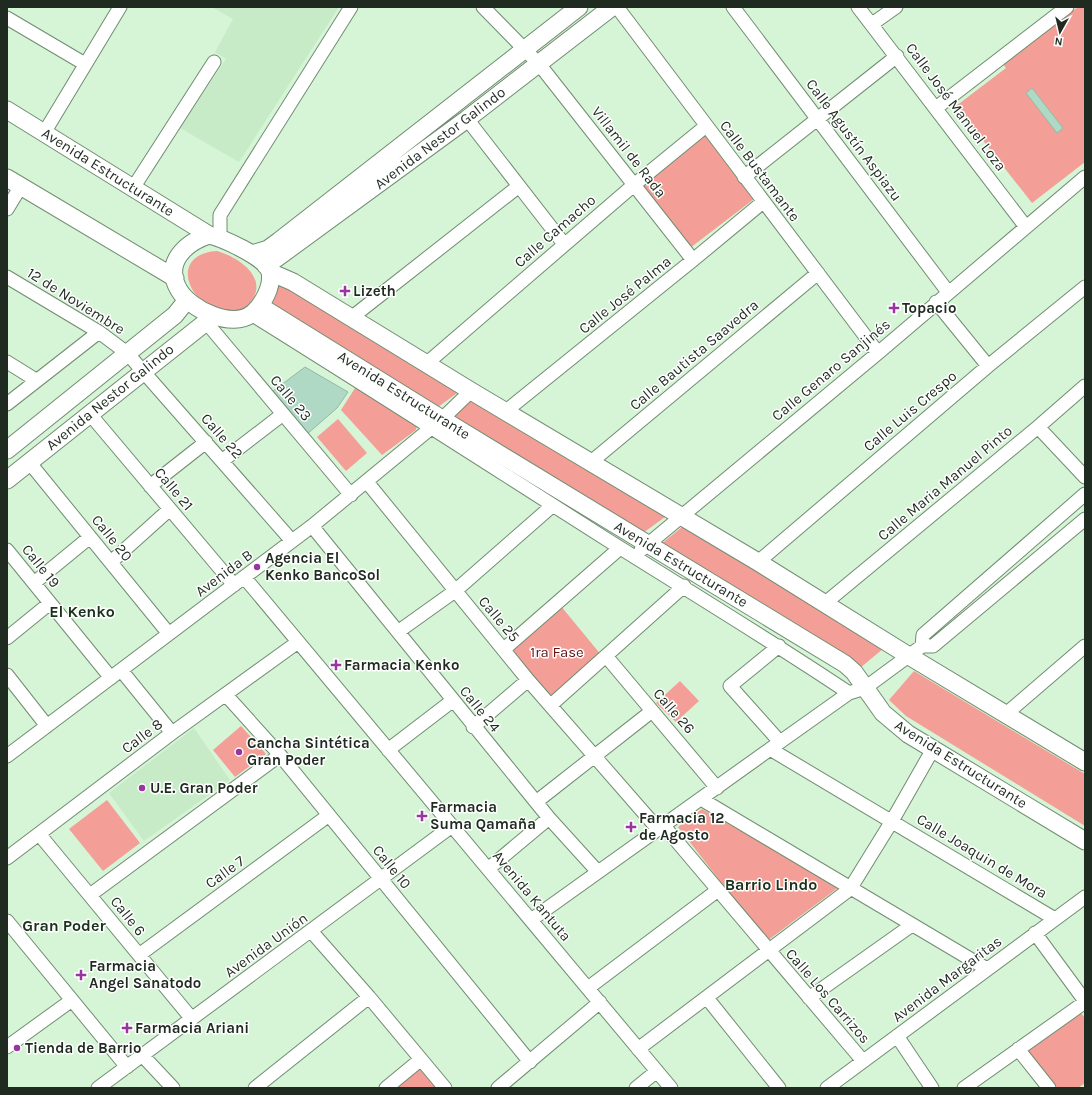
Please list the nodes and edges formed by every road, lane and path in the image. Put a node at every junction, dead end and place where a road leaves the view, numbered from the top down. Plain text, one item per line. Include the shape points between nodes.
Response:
1 (120, 7) edge
2 (351, 7) edge
3 (483, 7) edge
4 (579, 7) edge
5 (612, 7) edge
6 (618, 7) edge
7 (733, 7) edge
8 (858, 7) edge
9 (896, 7) edge
10 (1067, 7) edge
11 (7, 18) edge
12 (872, 24) junction
13 (525, 50) junction
14 (897, 56) junction
15 (214, 62) dead end
16 (85, 64) junction
17 (539, 64) junction
18 (936, 108) junction
19 (7, 110) edge
20 (467, 119) junction
21 (817, 119) junction
22 (706, 126) junction
23 (44, 133) junction
24 (744, 177) junction
25 (1085, 177) edge
26 (14, 182) edge
27 (635, 184) junction
28 (519, 186) junction
29 (133, 188) junction
30 (762, 202) junction
31 (7, 209) edge
32 (1026, 227) junction
33 (214, 236) junction
34 (564, 244) junction
35 (252, 254) junction
36 (693, 260) junction
37 (268, 269) junction
38 (818, 273) junction
39 (7, 278) edge
40 (175, 278) junction
41 (1085, 286) edge
42 (948, 292) junction
43 (187, 300) junction
44 (936, 302) junction
45 (256, 310) junction
46 (351, 318) junction
47 (211, 320) junction
48 (99, 332) junction
49 (127, 353) junction
50 (878, 353) junction
51 (7, 362) edge
52 (426, 364) junction
53 (988, 366) junction
54 (143, 370) junction
55 (36, 380) junction
56 (1085, 386) edge
57 (471, 391) junction
58 (7, 404) edge
59 (506, 411) junction
60 (89, 413) junction
61 (283, 414) junction
62 (437, 423) junction
63 (1038, 427) junction
64 (206, 442) junction
65 (7, 450) edge
66 (222, 461) junction
67 (28, 462) junction
68 (590, 462) junction
69 (1085, 477) edge
70 (7, 480) edge
71 (367, 482) junction
72 (150, 486) junction
73 (1085, 494) edge
74 (351, 495) junction
75 (553, 506) junction
76 (170, 509) junction
77 (681, 516) junction
78 (1085, 519) edge
79 (312, 526) junction
80 (90, 537) junction
81 (292, 541) junction
82 (647, 544) junction
83 (620, 548) junction
84 (7, 550) edge
85 (634, 556) junction
86 (111, 562) junction
87 (758, 562) junction
88 (239, 581) junction
89 (34, 583) junction
90 (684, 586) junction
91 (455, 591) junction
92 (50, 603) junction
93 (824, 604) junction
94 (399, 631) junction
95 (169, 634) junction
96 (7, 638) edge
97 (298, 642) junction
98 (779, 646) junction
99 (922, 646) junction
100 (1085, 646) edge
101 (504, 649) junction
102 (606, 656) junction
103 (909, 656) junction
104 (116, 674) junction
105 (7, 675) edge
106 (528, 680) junction
107 (857, 691) junction
108 (226, 695) junction
109 (452, 701) junction
110 (551, 705) junction
111 (652, 711) junction
112 (1006, 714) junction
113 (47, 726) junction
114 (473, 727) junction
115 (172, 733) junction
116 (775, 745) junction
117 (933, 749) junction
118 (388, 750) junction
119 (280, 755) junction
120 (7, 756) edge
121 (596, 756) junction
122 (1085, 762) edge
123 (717, 788) junction
124 (701, 799) junction
125 (536, 802) junction
126 (329, 815) junction
127 (549, 818) junction
128 (892, 821) junction
129 (452, 826) junction
130 (661, 827) junction
131 (39, 834) junction
132 (1085, 841) edge
133 (7, 858) edge
134 (488, 869) junction
135 (598, 872) junction
136 (382, 879) junction
137 (850, 889) junction
138 (718, 890) junction
139 (90, 895) junction
140 (1085, 897) edge
141 (1055, 919) junction
142 (530, 920) junction
143 (7, 921) edge
144 (912, 926) junction
145 (311, 931) junction
146 (1035, 933) junction
147 (768, 951) junction
148 (139, 955) junction
149 (987, 969) junction
150 (588, 988) junction
151 (369, 997) junction
152 (707, 998) junction
153 (809, 998) junction
154 (72, 1000) junction
155 (600, 1002) junction
156 (1085, 1002) edge
157 (192, 1019) junction
158 (896, 1036) junction
159 (7, 1047) edge
160 (1018, 1048) junction
161 (638, 1049) junction
162 (142, 1055) junction
163 (420, 1060) junction
164 (863, 1061) junction
165 (530, 1062) junction
166 (127, 1067) junction
167 (657, 1071) junction
168 (98, 1088) edge
169 (172, 1088) edge
170 (255, 1088) edge
171 (386, 1088) edge
172 (445, 1088) edge
173 (498, 1088) edge
174 (636, 1088) edge
175 (671, 1088) edge
176 (779, 1088) edge
177 (827, 1088) edge
178 (932, 1088) edge
179 (964, 1088) edge
180 (1049, 1088) edge

1 - 16 street
2 - 33 street via 220,215
3 - 13 street, Villamil de Rada
4 - 13 main road, Avenida Nestor Galindo
5 - 17 main road, Avenida Nestor Galindo
6 - 22 street, Calle Bustamante
7 - 21 street, Calle Agustín Aspiazu
8 - 12 street, Calle José Manuel Loza
9 - 12 street
10 - 18 street
11 - 16 street
12 - 14 street, Calle José Manuel Loza
13 - 17 street, Villamil de Rada
13 - 35 main road, Avenida Nestor Galindo via 279,241 268,249
14 - 18 street, Calle José Manuel Loza
14 - 21 street
15 - 29 street
16 - 23 street
17 - 20 main road, Avenida Nestor Galindo
17 - 27 street, Villamil de Rada
18 - 32 street, Calle José Manuel Loza
19 - 23 main road, Avenida Estructurante
20 - 28 street
20 - 37 main road, Avenida Nestor Galindo
21 - 24 street
21 - 42 street, Calle Agustín Aspiazu
22 - 24 street, Calle Bustamante
22 - 27 street, Calle Camacho
23 - 29 main road, Avenida Estructurante
24 - 30 street, Calle Bustamante
25 - 32 street, Calle Genaro Sanjinés
26 - 31 street
26 - 40 main road
27 - 34 street, Calle Camacho
27 - 36 street, Villamil de Rada
28 - 34 street
28 - 46 street
29 - 33 main road, Avenida Estructurante
30 - 36 street, Calle José Palma
30 - 38 street, Calle Bustamante
32 - 42 street, Calle Genaro Sanjinés
33 - 35 main road
33 - 40 main road via 196,239 186,246 175,266
34 - 52 street, Calle Camacho
35 - 37 main road
36 - 59 street, Calle José Palma
37 - 45 main road via 269,286
37 - 46 main road
38 - 50 street, Calle Bustamante
38 - 68 street, Calle Bautista Saavedra
39 - 48 street, 12 de Noviembre
40 - 43 main road via 179,290
41 - 53 street, Calle Luis Crespo
42 - 44 street, Calle Genaro Sanjinés
43 - 47 main road
43 - 49 main road, Avenida Nestor Galindo via 175,315
44 - 50 street, Calle Genaro Sanjinés
44 - 53 street
45 - 47 main road via 240,319
45 - 62 main road, Avenida Estructurante
46 - 52 main road
47 - 54 main road, Avenida Nestor Galindo
47 - 61 street, Calle 23
48 - 49 street, 12 de Noviembre
48 - 55 street
49 - 54 street, Calle 22
49 - 65 main road, Avenida Nestor Galindo
50 - 77 street, Calle Genaro Sanjinés
51 - 55 street
52 - 57 main road
53 - 87 street, Calle Luis Crespo
54 - 60 main road, Avenida Nestor Galindo
54 - 64 street, Calle 22
55 - 58 street
56 - 63 street, Calle Maria Manuel Pinto
57 - 59 main road
57 - 62 street, Avenida B
59 - 68 main road
60 - 67 main road, Avenida Nestor Galindo
60 - 72 street, Calle 21
61 - 66 street
61 - 74 street, Calle 23
62 - 71 street, Avenida B
62 - 75 street, Avenida Estructurante
62 - 82 main road, Avenida Estructurante
63 - 69 street
63 - 93 street, Calle Maria Manuel Pinto
64 - 66 street, Calle 22
64 - 72 street
66 - 81 street, Calle 22
67 - 70 main road, Avenida Nestor Galindo
67 - 80 street, Calle 20
68 - 77 main road
71 - 74 street, Avenida B
71 - 91 street, Calle 25
72 - 76 street, Calle 21
73 - 99 street via 923,635
74 - 79 street, Avenida B
75 - 83 street, Avenida Estructurante
75 - 91 street
76 - 86 street
76 - 88 street, Calle 21
77 - 82 street, Calle Genaro Sanjinés
77 - 87 main road
78 - 99 street via 933,646
79 - 81 street, Avenida B
79 - 94 street, Calle 24
80 - 86 street, Calle 20
80 - 89 street
81 - 88 street, Avenida B
82 - 85 street, Calle Genaro Sanjinés
82 - 107 main road, Avenida Estructurante via 845,664 854,672
83 - 85 street, Avenida Estructurante
83 - 101 street
84 - 89 street, Calle 19
85 - 90 street, Avenida Estructurante
86 - 95 street, Calle 20
87 - 93 main road
88 - 95 street, Avenida B
88 - 97 street, Avenida Kantuta
89 - 92 street, Calle 19
90 - 98 street, Avenida Estructurante
90 - 102 street
91 - 94 street
91 - 101 street, Calle 25
92 - 96 street
92 - 104 street, Calle 19
93 - 103 main road
94 - 109 street, Calle 24
95 - 104 street, Avenida B
97 - 108 street, Calle 8
97 - 118 street, Avenida Kantuta
98 - 107 street, Avenida Estructurante
98 - 116 street, Calle Joaquin de Mora via 730,686
99 - 103 street
100 - 112 street
101 - 106 street, Calle 25
102 - 110 street
102 - 111 street, Calle 26
103 - 107 street
103 - 112 main road
104 - 113 street, Avenida B
104 - 115 street, Calle 19
105 - 113 street
106 - 110 street, Calle 25
106 - 114 street
107 - 116 street
107 - 117 main road, Avenida Estructurante via 908,734
108 - 115 street, Calle 8
108 - 119 street, Calle 10
109 - 114 street, Calle 24
109 - 118 street
110 - 121 street, Calle 25
111 - 121 street
111 - 123 street, Calle 26
112 - 122 main road
113 - 120 street, Avenida B
114 - 125 street, Calle 24
115 - 131 street, Calle 8
116 - 123 street
116 - 128 street, Calle Joaquin de Mora
117 - 128 street
117 - 132 main road, Avenida Estructurante
118 - 129 street, Avenida Kantuta
119 - 126 street, Calle 10
119 - 139 street
121 - 125 street
121 - 130 street, Calle 25
123 - 124 street
124 - 130 street
124 - 137 street
125 - 127 street, Calle 24
126 - 136 street, Calle 10
126 - 148 street, Calle 7
127 - 134 street
127 - 135 street, Calle 24
128 - 137 street
128 - 141 street, Calle Joaquin de Mora
129 - 134 street, Avenida Kantuta
129 - 136 street, Avenida Unión
130 - 135 street
130 - 138 street, Calle 25
131 - 133 street, Calle 8
131 - 139 street, Calle 6
134 - 142 street, Avenida Kantuta
135 - 142 street
136 - 145 street, Avenida Unión
136 - 165 street, Calle 10
137 - 144 street
137 - 147 street
138 - 147 street, Calle Los Carrizos
138 - 150 street
139 - 148 street, Calle 6
140 - 141 street, Avenida Margaritas
141 - 146 street, Avenida Margaritas
142 - 150 street, Avenida Kantuta
143 - 154 street
144 - 149 street
144 - 153 street
145 - 151 street
145 - 157 street, Avenida Unión
146 - 149 street, Avenida Margaritas
146 - 156 street
147 - 152 street
147 - 153 street, Calle Los Carrizos
148 - 157 street, Calle 6
149 - 158 street, Avenida Margaritas
150 - 155 street, Avenida Kantuta
151 - 163 street
151 - 170 street
152 - 161 street
152 - 176 street
153 - 164 street, Calle Los Carrizos
154 - 159 street
154 - 166 street
155 - 161 street, Avenida Kantuta
155 - 165 street
156 - 160 street
157 - 162 street, Avenida Unión
158 - 164 street, Avenida Margaritas
158 - 178 street
160 - 179 street
160 - 180 street
161 - 167 street, Avenida Kantuta
162 - 166 street, Avenida Unión
162 - 169 street
163 - 171 street
163 - 172 street
164 - 177 street, Avenida Margaritas
165 - 173 street
166 - 168 street, Avenida Unión
167 - 174 street
167 - 175 street, Avenida Kantuta

